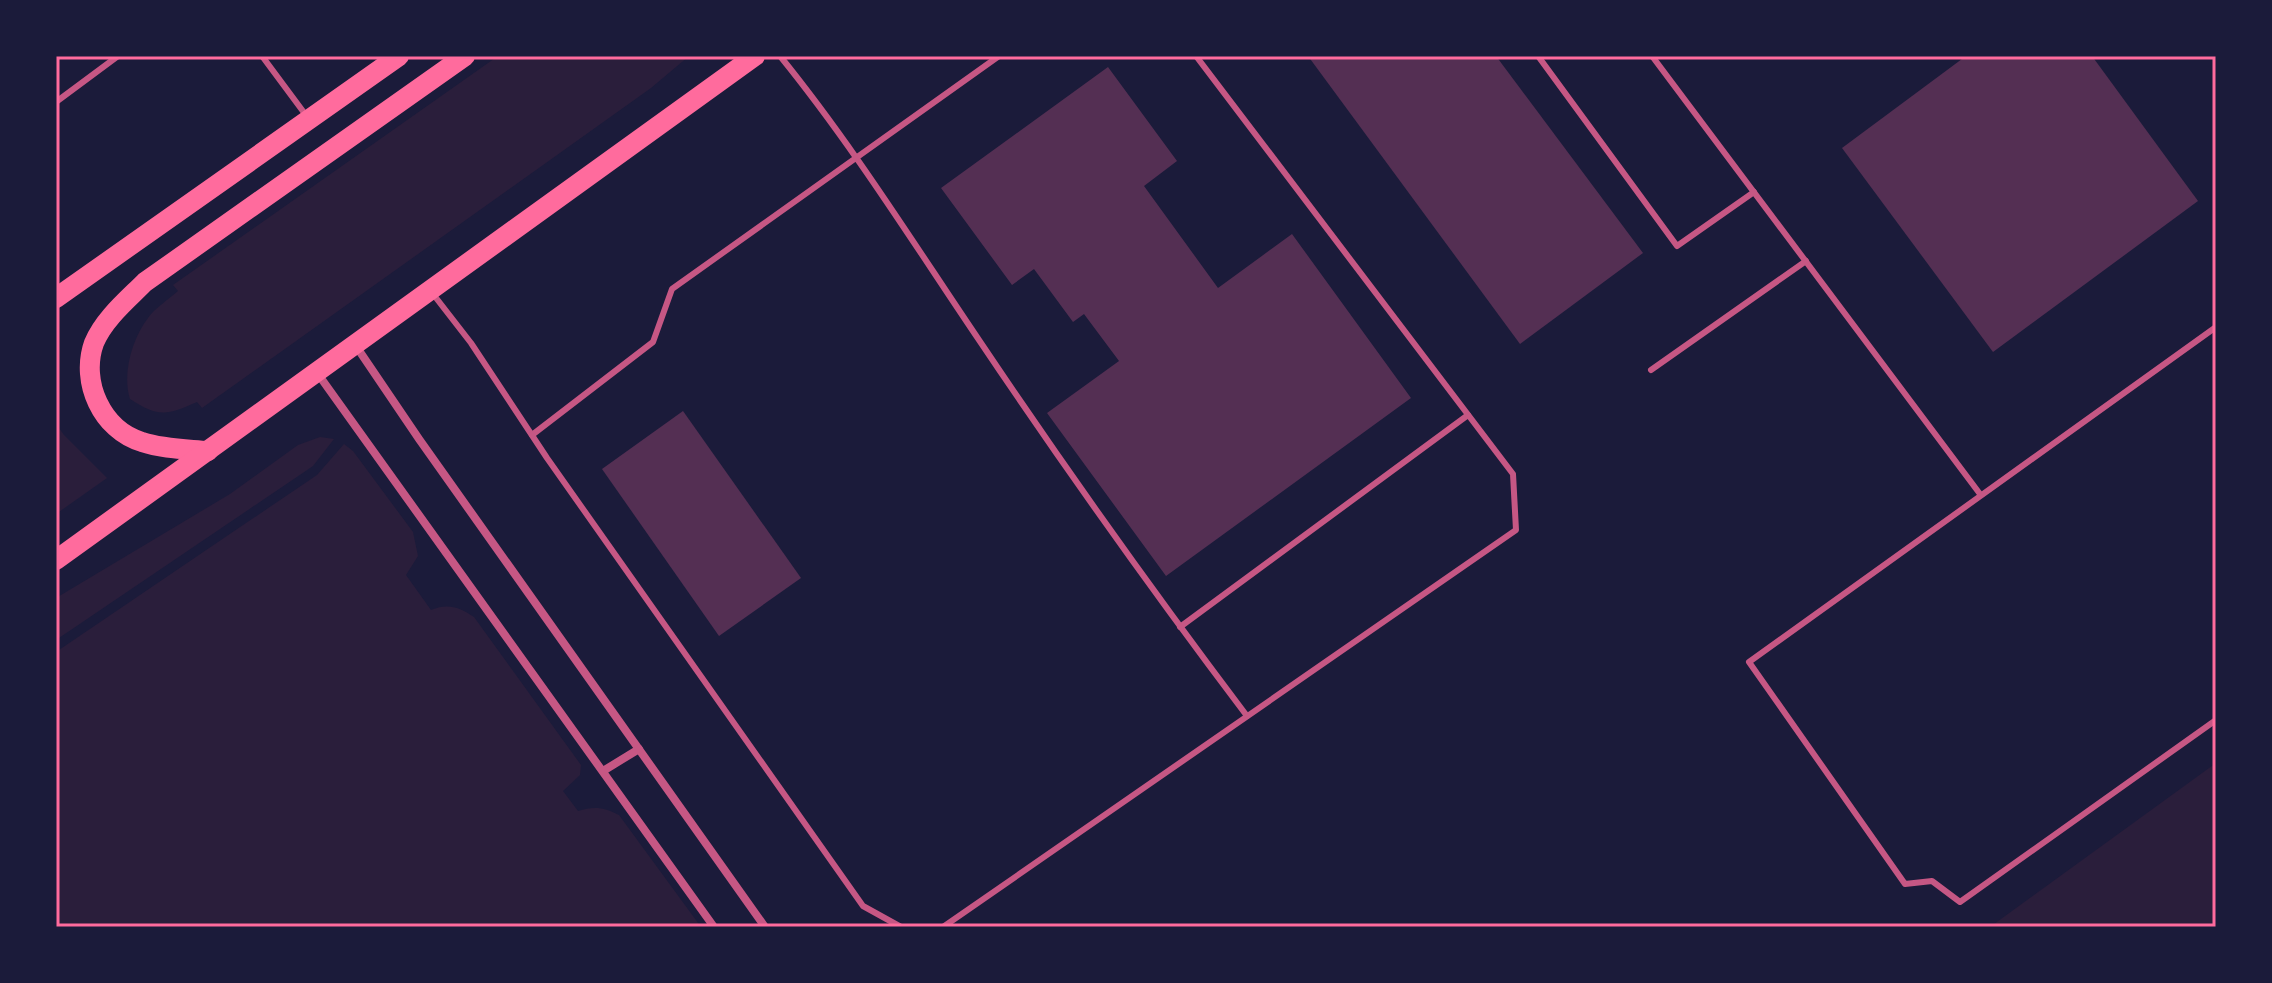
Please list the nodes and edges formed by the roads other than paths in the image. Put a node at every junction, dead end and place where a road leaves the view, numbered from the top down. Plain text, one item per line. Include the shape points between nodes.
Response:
1 (118, 56) edge
2 (262, 56) edge
3 (399, 56) edge
4 (465, 56) edge
5 (755, 56) edge
6 (780, 56) edge
7 (999, 56) edge
8 (1196, 56) edge
9 (1538, 56) edge
10 (1652, 56) edge
11 (56, 102) edge
12 (310, 121) junction
13 (857, 156) junction
14 (1754, 192) junction
15 (1806, 261) junction
16 (430, 291) junction
17 (56, 298) edge
18 (2216, 327) edge
19 (356, 346) junction
20 (1651, 370) dead end
21 (317, 373) junction
22 (1468, 415) junction
23 (532, 435) junction
24 (208, 451) junction
25 (1980, 494) junction
26 (56, 560) edge
27 (1180, 627) junction
28 (1247, 716) junction
29 (2216, 720) edge
30 (639, 749) junction
31 (603, 771) junction
32 (714, 927) edge
33 (765, 927) edge
34 (901, 927) edge
35 (943, 927) edge

1 - 11 lane
2 - 12 lane
3 - 12 main road
4 - 24 main road via 145,282 94,342 89,370 94,398 112,425 139,442
5 - 16 main road
6 - 13 lane
7 - 13 lane
8 - 22 lane
9 - 14 lane via 1677,246
10 - 14 lane
12 - 17 main road
13 - 23 lane via 672,289 653,342
13 - 27 lane via 979,341
14 - 15 lane
15 - 20 lane
15 - 25 lane
16 - 19 main road
16 - 23 lane
18 - 25 lane
19 - 21 main road
19 - 30 street
21 - 24 main road
21 - 31 street
22 - 27 lane
22 - 28 lane via 1513,474 1516,530
23 - 34 lane via 863,906
24 - 26 main road
25 - 29 lane via 1749,662 1905,884 1932,881 1960,902
27 - 28 lane
28 - 35 lane
30 - 31 street
30 - 33 street
31 - 32 street

